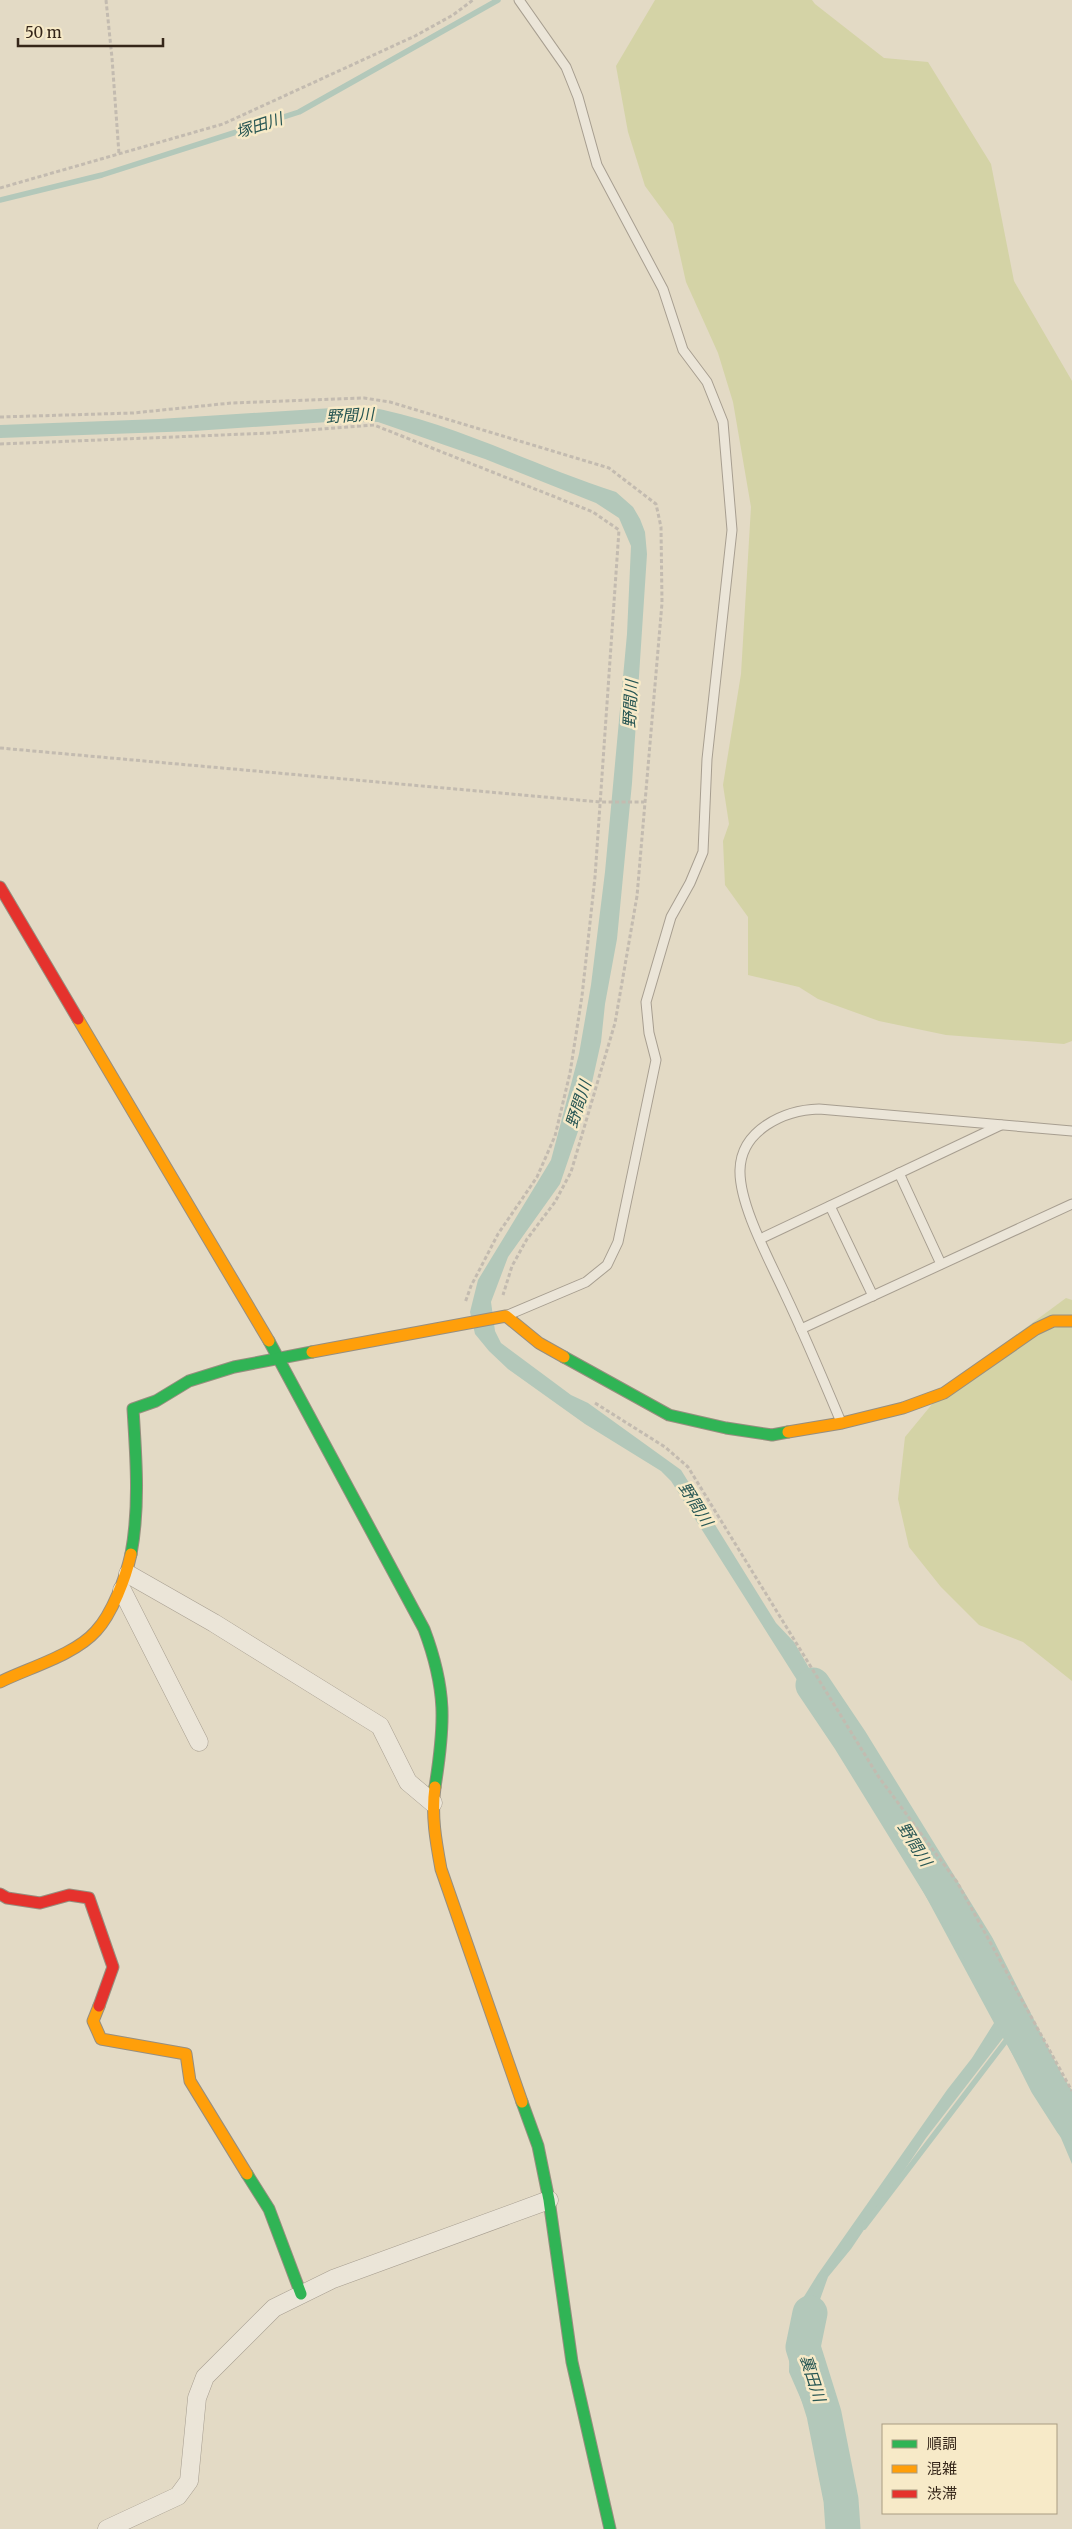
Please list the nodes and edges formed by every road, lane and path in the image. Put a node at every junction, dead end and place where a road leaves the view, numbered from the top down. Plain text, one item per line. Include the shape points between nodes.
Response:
1 (106, 0) edge
2 (474, 0) edge
3 (519, 0) edge
4 (118, 154) junction
5 (0, 188) edge
6 (0, 416) edge
7 (0, 444) edge
8 (0, 748) edge
9 (600, 802) junction
10 (645, 802) junction
11 (0, 887) edge
12 (1001, 1125) junction
13 (1072, 1131) edge
14 (899, 1173) junction
15 (1072, 1204) edge
16 (830, 1206) junction
17 (760, 1239) junction
18 (941, 1264) junction
19 (873, 1296) junction
20 (506, 1316) junction
21 (1072, 1321) edge
22 (464, 1322) junction
23 (801, 1329) junction
24 (280, 1359) junction
25 (586, 1398) dead end
26 (842, 1423) junction
27 (125, 1582) junction
28 (0, 1682) edge
29 (199, 1742) dead end
30 (433, 1803) junction
31 (0, 1894) edge
32 (1072, 2091) edge
33 (549, 2200) junction
34 (301, 2294) junction
35 (107, 2529) edge
36 (610, 2529) edge

1 - 4 path
2 - 4 path via 416,36 223,124
3 - 20 lane via 566,67 598,165 664,288 683,350 707,382 723,422 732,530 707,759 703,852 671,917 646,1002 656,1060 618,1242 607,1265 586,1282
4 - 5 path
6 - 10 path via 133,413 231,403 364,398 390,402 609,468 656,504 661,527 662,603
7 - 9 path via 271,433 374,425 593,512 618,530
8 - 9 path
9 - 10 path
9 - 22 path via 582,996 570,1073 555,1136 537,1177 498,1234 471,1286 462,1311
10 - 20 path via 637,896 615,1023 572,1172 512,1266 503,1298
11 - 24 street
12 - 13 lane
12 - 14 lane
12 - 17 lane via 819,1109 794,1112 770,1122 749,1140 742,1155 740,1171
14 - 16 lane
14 - 18 lane
15 - 18 lane
16 - 17 lane
16 - 19 lane
17 - 23 lane
18 - 19 lane
19 - 23 lane
20 - 22 street
20 - 26 street via 538,1344 669,1415 772,1435
21 - 26 street via 1044,1325 944,1393 903,1408
22 - 24 street
23 - 26 lane
24 - 27 street via 234,1367 189,1380 156,1401 133,1409 138,1484 134,1537
24 - 30 street via 424,1629 434,1655 442,1693 444,1736
25 - 32 path via 666,1447 688,1467 878,1776 957,1882
27 - 28 street via 96,1632
27 - 29 street
27 - 30 street via 214,1624 380,1726 408,1782
30 - 33 street via 441,1870 538,2146
31 - 34 street via 40,1903 69,1895 89,1898 113,1967 93,2021 101,2039 186,2054 190,2081 269,2209
33 - 34 street via 333,2279
33 - 36 street via 572,2362
34 - 35 street via 274,2308 205,2377 196,2398 190,2481 178,2496

